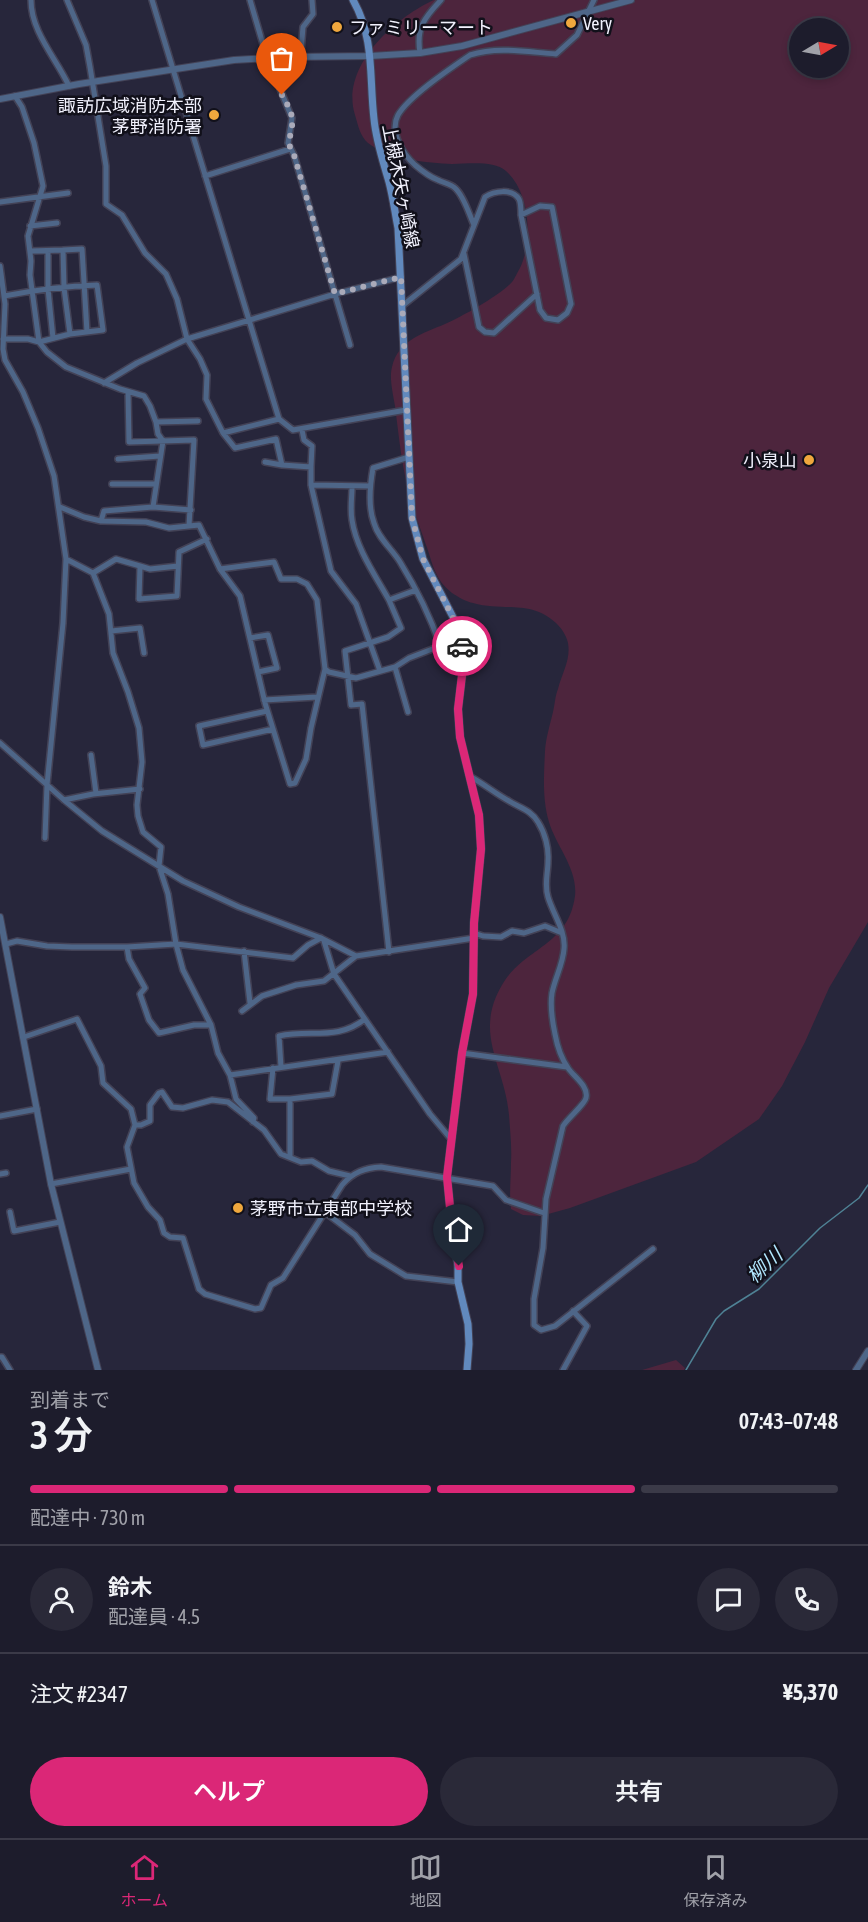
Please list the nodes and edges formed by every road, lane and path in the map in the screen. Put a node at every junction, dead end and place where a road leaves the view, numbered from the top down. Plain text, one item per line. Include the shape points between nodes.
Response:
1 (31, 0) edge
2 (67, 0) edge
3 (152, 0) edge
4 (250, 0) edge
5 (312, 0) edge
6 (441, 0) edge
7 (594, 0) edge
8 (631, 0) edge
9 (355, 1) edge
10 (589, 11) junction
11 (420, 53) junction
12 (370, 56) junction
13 (299, 57) junction
14 (267, 58) junction
15 (172, 70) junction
16 (93, 82) junction
17 (69, 86) junction
18 (15, 96) junction
19 (0, 99) edge
20 (290, 149) junction
21 (205, 176) junction
22 (68, 193) dead end
23 (39, 197) junction
24 (0, 202) edge
25 (521, 215) junction
26 (57, 223) dead end
27 (474, 225) junction
28 (30, 226) junction
29 (48, 250) junction
30 (63, 250) junction
31 (30, 251) junction
32 (464, 252) junction
33 (0, 266) edge
34 (401, 277) junction
35 (83, 285) junction
36 (64, 288) junction
37 (48, 289) junction
38 (32, 291) junction
39 (335, 294) junction
40 (537, 294) junction
41 (4, 296) junction
42 (402, 306) junction
43 (2, 319) edge
44 (250, 320) junction
45 (87, 332) junction
46 (70, 334) junction
47 (53, 338) junction
48 (187, 339) junction
49 (39, 342) junction
50 (2, 344) edge
51 (350, 345) dead end
52 (104, 383) junction
53 (128, 392) junction
54 (406, 410) junction
55 (279, 419) junction
56 (198, 421) dead end
57 (156, 422) junction
58 (302, 430) junction
59 (223, 433) junction
60 (163, 441) junction
61 (160, 456) junction
62 (409, 457) junction
63 (118, 459) dead end
64 (265, 462) dead end
65 (282, 465) junction
66 (311, 467) junction
67 (112, 484) dead end
68 (155, 484) junction
69 (311, 484) junction
70 (370, 486) junction
71 (352, 487) junction
72 (60, 507) junction
73 (153, 507) junction
74 (191, 510) junction
75 (101, 521) junction
76 (189, 526) junction
77 (207, 539) junction
78 (66, 559) junction
79 (140, 566) junction
80 (178, 566) junction
81 (220, 569) junction
82 (93, 573) junction
83 (416, 590) junction
84 (389, 600) junction
85 (111, 631) junction
86 (250, 638) junction
87 (461, 638) junction
88 (369, 644) junction
89 (440, 645) junction
90 (144, 653) dead end
91 (395, 667) junction
92 (325, 669) junction
93 (380, 670) junction
94 (258, 672) junction
95 (347, 676) junction
96 (317, 697) junction
97 (264, 700) junction
98 (267, 711) junction
99 (408, 712) dead end
100 (273, 729) junction
101 (0, 743) edge
102 (91, 755) dead end
103 (471, 777) junction
104 (47, 785) junction
105 (140, 789) junction
106 (96, 794) junction
107 (64, 800) junction
108 (45, 838) dead end
109 (159, 866) junction
110 (0, 917) edge
111 (562, 933) junction
112 (474, 936) junction
113 (322, 940) junction
114 (6, 944) junction
115 (176, 944) junction
116 (127, 947) junction
117 (244, 951) junction
118 (389, 952) junction
119 (356, 956) junction
120 (333, 972) junction
121 (250, 1004) junction
122 (242, 1011) dead end
123 (365, 1019) junction
124 (210, 1025) junction
125 (24, 1037) junction
126 (388, 1052) junction
127 (462, 1053) junction
128 (338, 1060) junction
129 (281, 1067) junction
130 (567, 1067) junction
131 (273, 1068) junction
132 (230, 1075) junction
133 (290, 1099) junction
134 (37, 1109) junction
135 (0, 1116) edge
136 (253, 1122) junction
137 (135, 1125) junction
138 (451, 1139) junction
139 (290, 1157) junction
140 (132, 1169) junction
141 (350, 1176) junction
142 (447, 1177) junction
143 (51, 1184) junction
144 (10, 1212) dead end
145 (326, 1213) junction
146 (544, 1213) junction
147 (60, 1222) junction
148 (653, 1249) dead end
149 (458, 1282) junction
150 (573, 1311) junction
151 (868, 1351) edge
152 (0, 1357) edge
153 (859, 1368) edge
154 (10, 1370) edge
155 (98, 1370) edge
156 (467, 1370) edge
157 (563, 1370) edge

1 - 17 street via 37,28
2 - 16 street via 86,45
3 - 15 street
4 - 14 street
5 - 13 street via 313,14 303,27
6 - 11 street via 422,23
7 - 10 street
8 - 10 street
9 - 12 main road, 上槻木矢ヶ崎線
10 - 11 street
10 - 27 street via 577,35 556,54 519,50 470,55 416,96 398,115 396,136 407,156 435,179 454,186
11 - 12 street
12 - 13 street
12 - 34 main road, 上槻木矢ヶ崎線 via 373,117 398,228
13 - 14 street
13 - 20 street via 280,89 292,118
14 - 15 street
15 - 16 street
15 - 21 street
16 - 17 street
16 - 48 street via 106,166 106,204 122,214 145,253 165,274 177,299
17 - 18 street
18 - 19 street
18 - 23 street via 34,144 43,186
20 - 21 street
20 - 39 street
21 - 44 street
22 - 23 street
23 - 24 street
23 - 28 street
25 - 27 street via 520,201 514,194 501,191 485,197
25 - 40 street
25 - 40 street via 552,207 571,303 567,313 558,320 546,318
26 - 28 street
27 - 32 street
28 - 31 street
29 - 30 street
29 - 31 street
29 - 37 street
30 - 35 street via 82,249
30 - 36 street
31 - 38 street
32 - 40 street via 479,327 485,332 494,333
32 - 42 street via 461,259
33 - 41 street
34 - 39 street
34 - 42 main road, 上槻木矢ヶ崎線
35 - 36 street
35 - 45 street
35 - 45 street via 97,285 104,330
36 - 37 street
36 - 46 street
37 - 38 street
37 - 47 street
38 - 41 street
38 - 49 street
39 - 44 street
39 - 51 street
41 - 43 street
42 - 54 main road, 上槻木矢ヶ崎線
43 - 50 street
44 - 48 street
44 - 55 street
45 - 46 street
46 - 47 street
47 - 49 street
48 - 52 street
48 - 59 street via 207,375 206,399
49 - 50 street via 28,339
49 - 52 street via 56,360
50 - 72 street via 7,367 23,392 44,446
52 - 53 street
53 - 57 street via 144,396
53 - 60 street via 129,442
54 - 58 street
54 - 62 main road, 上槻木矢ヶ崎線
55 - 58 street via 293,430
55 - 59 street
56 - 57 street
57 - 60 street
58 - 66 street via 304,440 312,446
59 - 65 street via 235,448 276,439
60 - 61 street
60 - 74 street via 194,440
61 - 63 street
61 - 68 street
62 - 70 street via 373,468
62 - 87 main road, 上槻木矢ヶ崎線 via 412,518 418,544
64 - 65 street
65 - 66 street
66 - 69 street
67 - 68 street
68 - 73 street
69 - 71 street
69 - 88 street via 331,571 356,604
70 - 71 street
70 - 83 street via 374,523
71 - 84 street via 356,536
72 - 75 street
72 - 78 street
73 - 74 street
73 - 75 street via 104,511
74 - 76 street
75 - 76 street via 146,522 169,528
76 - 77 street via 199,525
77 - 80 street via 179,552
77 - 81 street
78 - 82 street
78 - 104 street
79 - 80 street
79 - 80 street via 139,599 177,596
79 - 82 street via 116,559
81 - 86 street via 240,596
81 - 92 street via 274,562 281,579 297,579 307,584 317,600
82 - 85 street via 109,614
83 - 84 street
83 - 89 street
84 - 88 street via 401,628
85 - 90 street via 140,628
85 - 105 street via 113,653 140,728
86 - 94 street
86 - 94 street via 268,634 277,668
87 - 89 street
87 - 103 main road, 上槻木矢ヶ崎線 via 464,658 458,709 460,737
88 - 93 street
88 - 95 street via 345,651
89 - 91 street
91 - 93 street
91 - 99 street
92 - 95 street
92 - 96 street
93 - 95 street via 356,678
94 - 97 street
95 - 118 street via 351,705 362,704
96 - 97 street
96 - 100 street via 306,759 295,783 290,784
97 - 98 street
98 - 100 street
98 - 100 street via 199,726 203,745
101 - 104 street
102 - 106 street
103 - 111 street via 527,809 537,821 548,851 548,897
103 - 112 main road, 上槻木矢ヶ崎線 via 481,849
104 - 107 street
104 - 108 street
105 - 106 street
105 - 109 street via 138,816 143,832 161,847
106 - 107 street
107 - 109 street via 102,831
109 - 113 street via 239,907
109 - 115 street
110 - 114 street
111 - 112 street via 545,926 525,933 512,931 501,937
111 - 130 street via 565,947 552,993 552,1012 555,1036
112 - 118 street
112 - 127 main road, 上槻木矢ヶ崎線 via 473,994
113 - 117 street via 308,945 293,958
113 - 119 street
113 - 120 street
114 - 116 street via 17,941 47,946
114 - 125 street
115 - 116 street
115 - 117 street
115 - 124 street via 192,990
116 - 124 street via 145,988 140,994 149,1020 159,1033
117 - 121 street
118 - 119 street
119 - 120 street
120 - 121 street via 324,981 280,989
120 - 123 street
121 - 122 street
123 - 126 street
123 - 129 street via 353,1028 326,1034 279,1036
124 - 132 street
125 - 134 street
125 - 137 street via 77,1019 101,1066 103,1083 131,1109
126 - 128 street
126 - 138 street
127 - 130 street
127 - 138 main road, 上槻木矢ヶ崎線
128 - 129 street
128 - 133 street via 332,1094
129 - 131 street
130 - 146 street via 582,1085 586,1098 563,1126
131 - 132 street
131 - 133 street via 270,1099
132 - 136 street via 236,1099 254,1118
133 - 139 street
134 - 135 street
134 - 143 street
136 - 137 street via 228,1102 212,1100 179,1109 172,1107 162,1092 150,1105 150,1121
136 - 139 street via 272,1139 278,1152
137 - 140 street via 127,1147
138 - 142 main road, 上槻木矢ヶ崎線
139 - 141 street
140 - 143 street
140 - 145 street via 134,1183 160,1220 164,1233 170,1238 183,1238 199,1288 205,1294 255,1308 261,1308 271,1285 283,1278
141 - 142 street via 366,1168 381,1167
141 - 145 street
142 - 146 street via 493,1186 507,1200
142 - 149 main road, 上槻木矢ヶ崎線
143 - 147 street
144 - 147 street via 14,1231
145 - 149 street via 355,1235 370,1254 406,1276
146 - 150 street via 534,1325 549,1329
147 - 155 street
148 - 150 street
149 - 156 main road, 上槻木矢ヶ崎線 via 468,1324
150 - 157 street via 587,1326
151 - 153 street
152 - 154 street

